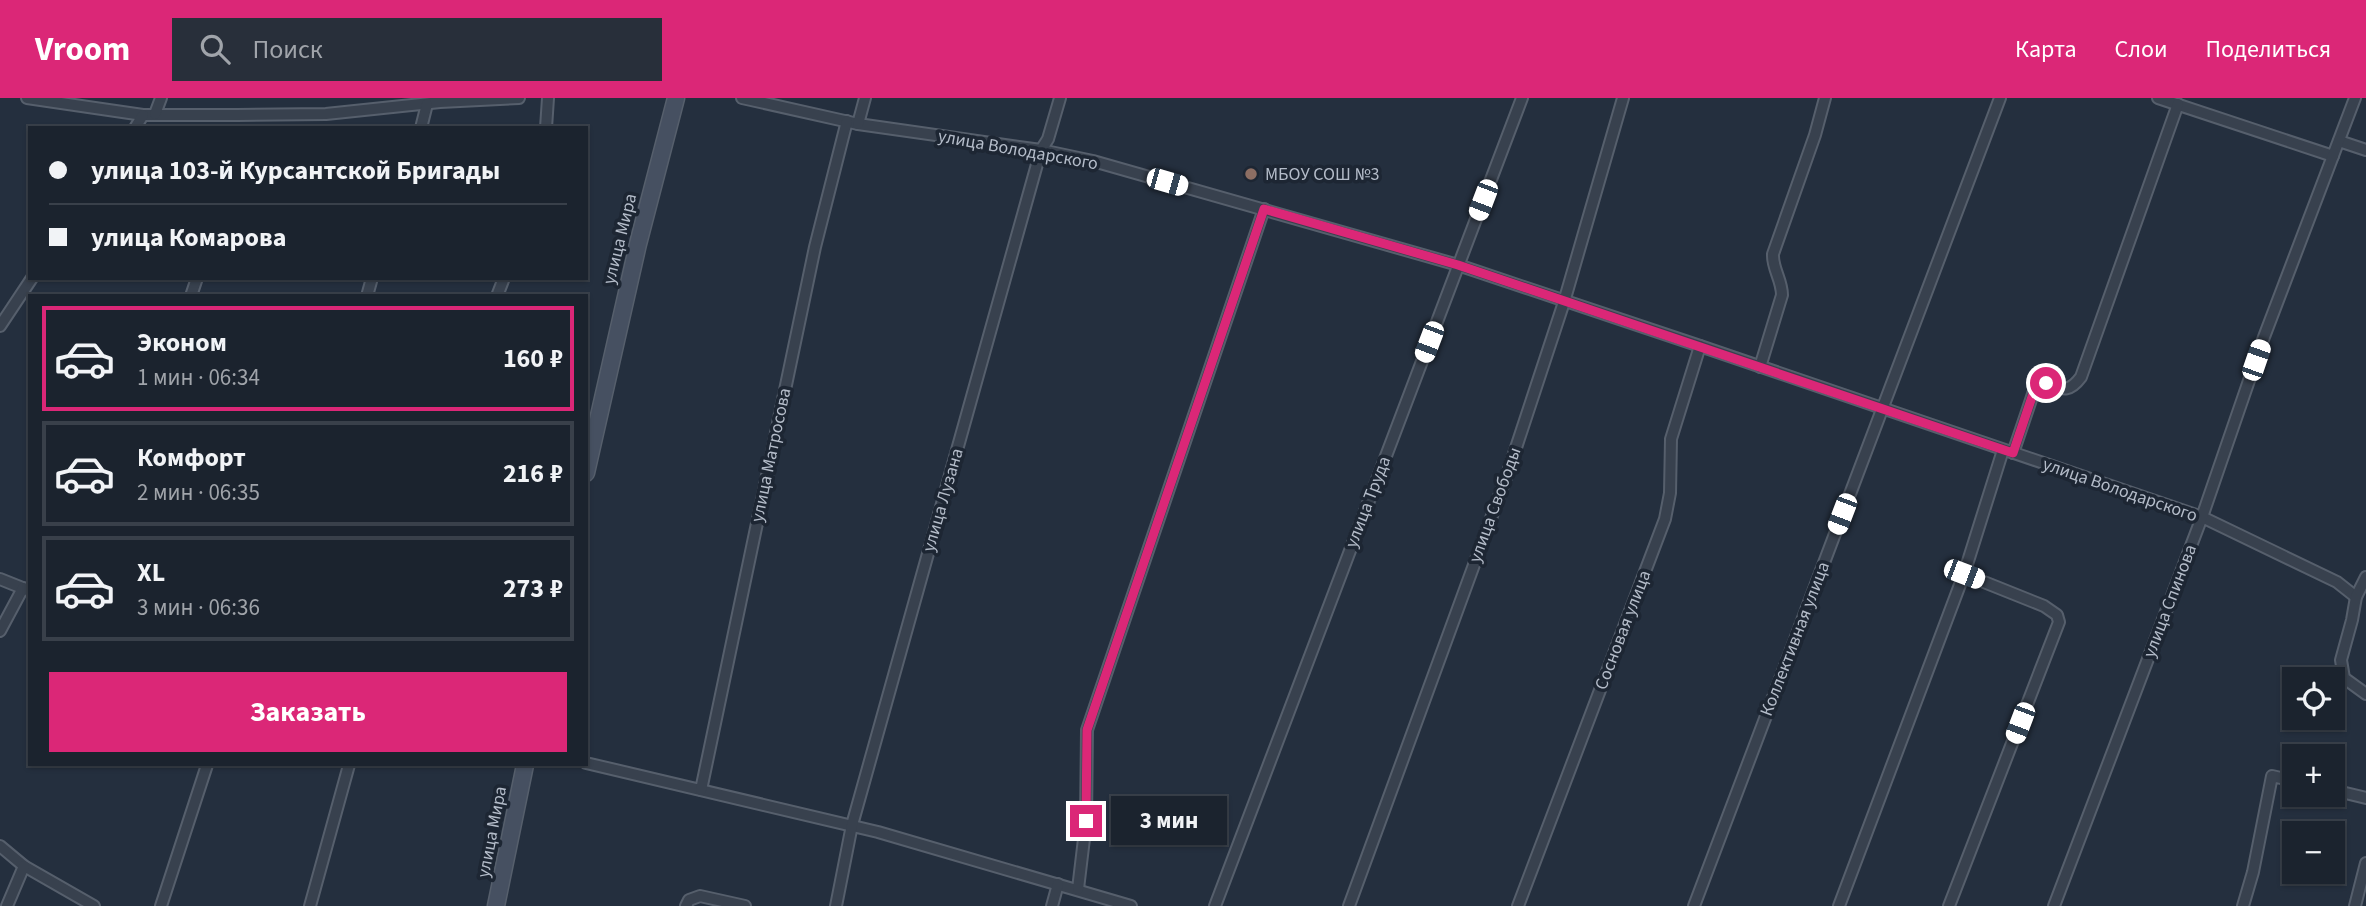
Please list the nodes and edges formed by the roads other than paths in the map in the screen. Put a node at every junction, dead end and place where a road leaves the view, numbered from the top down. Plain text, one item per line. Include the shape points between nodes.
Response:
1 (27, 98) edge
2 (161, 98) edge
3 (519, 98) edge
4 (548, 98) edge
5 (676, 98) edge
6 (742, 98) edge
7 (865, 98) edge
8 (1060, 98) edge
9 (1522, 98) edge
10 (1623, 98) edge
11 (1825, 98) edge
12 (2000, 98) edge
13 (2158, 98) edge
14 (2355, 98) edge
15 (481, 99) edge
16 (427, 104) junction
17 (2178, 104) junction
18 (149, 114) junction
19 (237, 115) junction
20 (852, 123) junction
21 (137, 126) edge
22 (235, 126) edge
23 (422, 126) edge
24 (546, 126) edge
25 (2339, 141) junction
26 (1041, 150) junction
27 (2366, 150) edge
28 (2333, 156) junction
29 (1264, 209) junction
30 (1458, 265) junction
31 (32, 280) edge
32 (1564, 302) junction
33 (0, 326) edge
34 (1700, 346) junction
35 (1760, 368) junction
36 (1882, 410) junction
37 (2008, 452) junction
38 (588, 464) edge
39 (2202, 517) junction
40 (1964, 574) junction
41 (2366, 577) edge
42 (0, 579) edge
43 (26, 589) edge
44 (2356, 597) junction
45 (0, 631) edge
46 (2366, 694) edge
47 (588, 763) edge
48 (207, 766) edge
49 (349, 766) edge
50 (525, 766) edge
51 (2282, 778) edge
52 (701, 790) junction
53 (2345, 793) edge
54 (2366, 798) edge
55 (852, 825) junction
56 (0, 846) edge
57 (2366, 863) edge
58 (24, 866) junction
59 (1058, 884) junction
60 (1078, 889) junction
61 (7, 906) edge
62 (94, 906) edge
63 (161, 906) edge
64 (310, 906) edge
65 (496, 906) edge
66 (686, 906) edge
67 (745, 906) edge
68 (836, 906) edge
69 (1052, 906) edge
70 (1131, 906) edge
71 (1214, 906) edge
72 (1349, 906) edge
73 (1518, 906) edge
74 (1693, 906) edge
75 (1839, 906) edge
76 (1949, 906) edge
77 (2054, 906) edge
78 (2243, 906) edge
79 (2355, 906) edge

1 - 18 street
2 - 18 street
3 - 15 street
4 - 24 street
5 - 38 main road, улица Мира
6 - 20 street, улица Володарского
7 - 20 street, улица Матросова
8 - 26 street, улица Лузана
9 - 30 street, улица Труда
10 - 32 street, улица Свободы
11 - 35 street via 1773,254 1782,295
12 - 36 street, Коллективная улица
13 - 17 street
14 - 25 street, улица Спинова
15 - 16 street
16 - 19 street via 326,114
16 - 23 street
17 - 28 street
17 - 37 street via 2081,377 2065,390 2046,383 2035,388
18 - 19 street
18 - 21 street
19 - 22 street
20 - 26 street, улица Володарского
20 - 52 street, улица Матросова via 815,247
25 - 27 street
25 - 28 street, улица Спинова
26 - 29 street, улица Володарского
26 - 55 street, улица Лузана
28 - 39 street, улица Спинова
29 - 30 street, улица Володарского
29 - 60 street via 1087,730 1086,821
30 - 32 street, улица Володарского
30 - 71 street, улица Труда
31 - 33 street
32 - 34 street, улица Володарского
32 - 72 street, улица Свободы via 1508,472
34 - 35 street, улица Володарского
34 - 73 street, Сосновая улица via 1671,439 1670,493 1664,519
35 - 36 street, улица Володарского
36 - 37 street, улица Володарского
36 - 74 street, Коллективная улица
37 - 39 street, улица Володарского
37 - 40 street
39 - 44 street, улица Володарского via 2337,582
39 - 77 street, улица Спинова
40 - 75 street
40 - 76 street via 2044,606 2059,622
41 - 44 street
42 - 43 street
43 - 45 street
44 - 46 street via 2341,660 2344,678
47 - 52 street
48 - 63 street
49 - 64 street
50 - 65 main road, улица Мира
51 - 78 street via 2272,775
52 - 55 street
53 - 54 street
55 - 59 street
55 - 68 street, улица Лузана
56 - 58 street
57 - 79 street
58 - 61 street
58 - 62 street
59 - 60 street
59 - 69 street
60 - 70 street
66 - 67 street via 700,896

